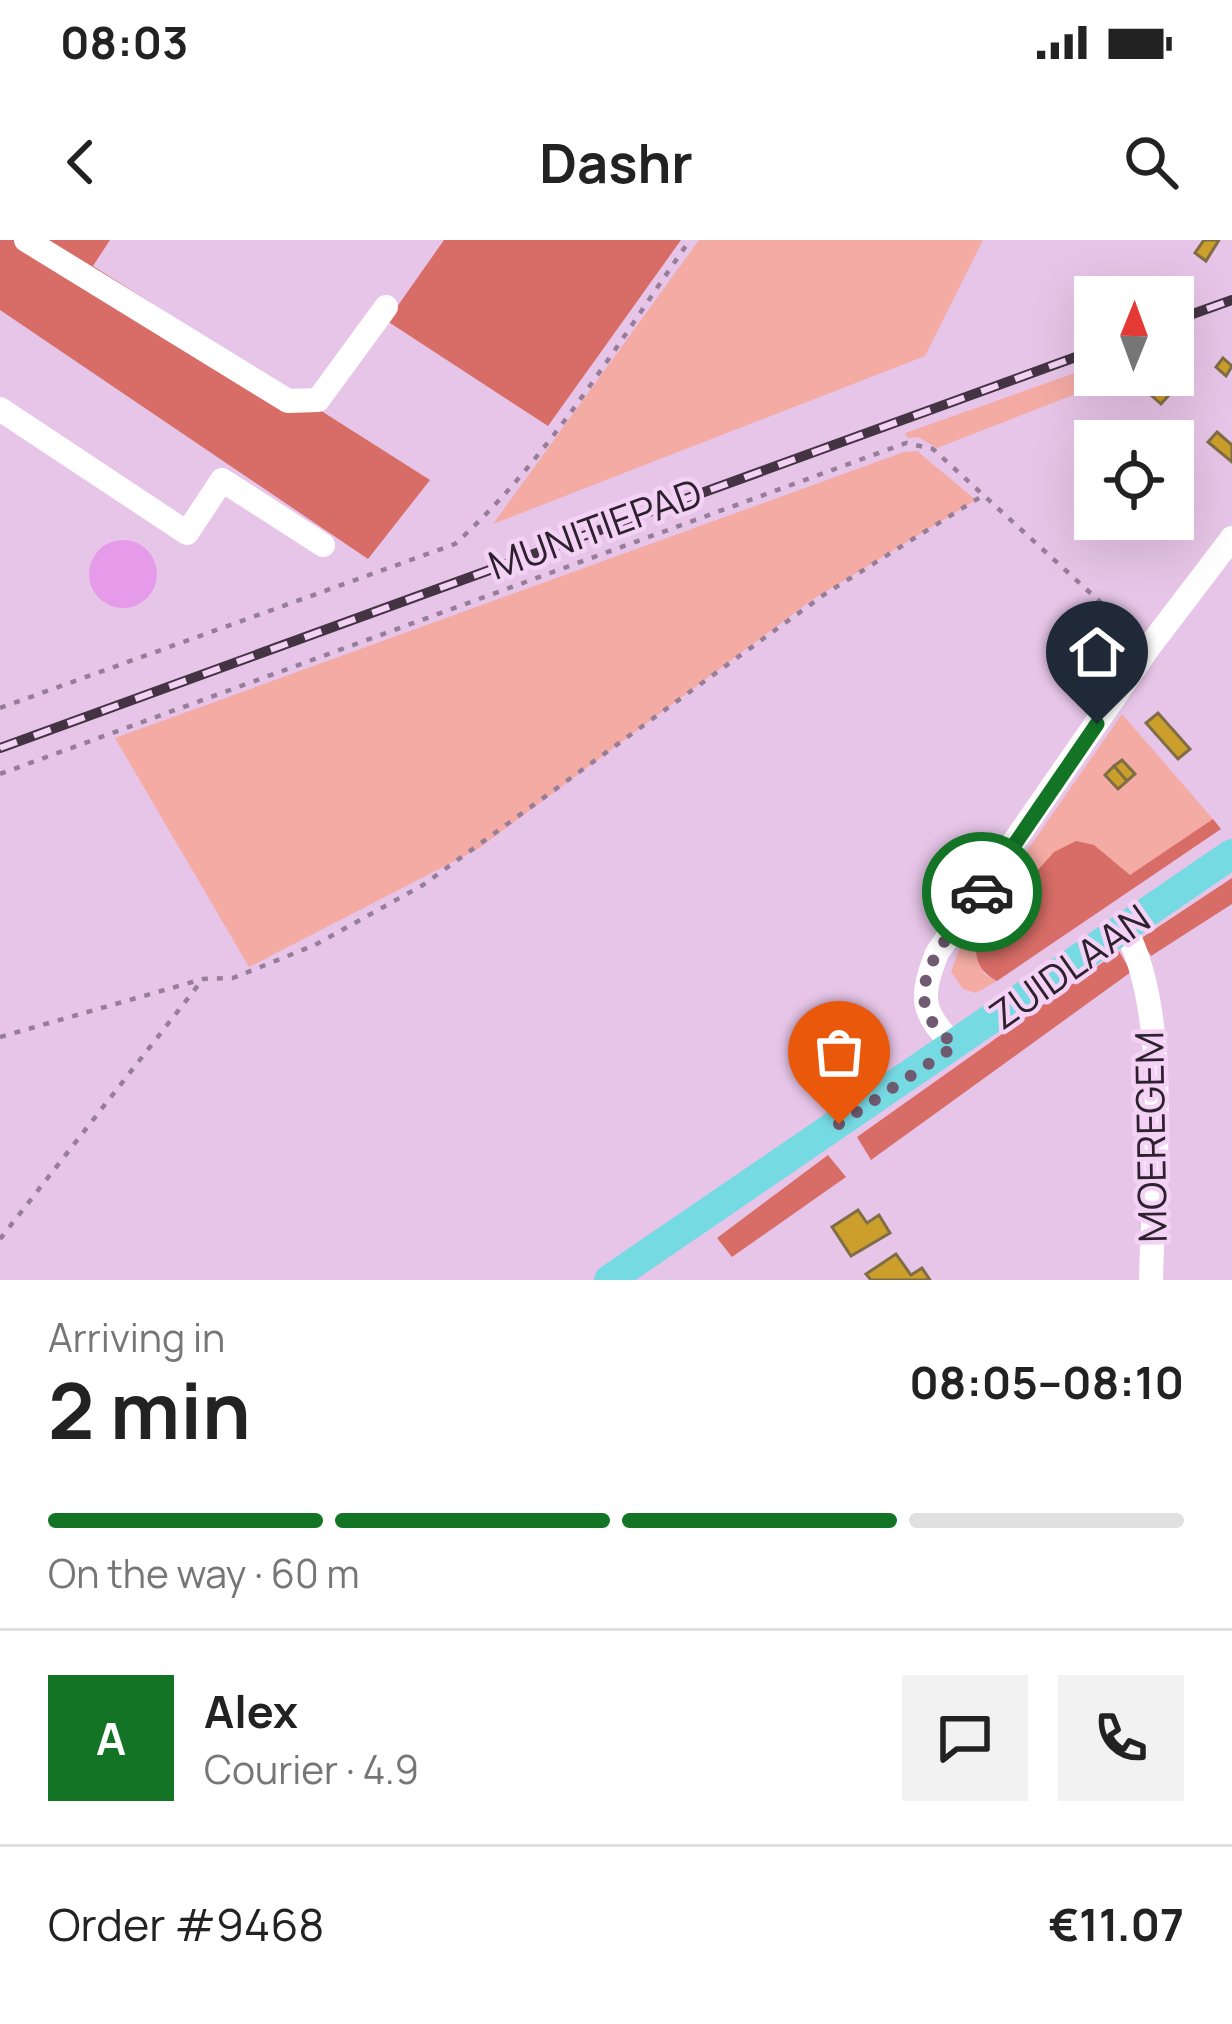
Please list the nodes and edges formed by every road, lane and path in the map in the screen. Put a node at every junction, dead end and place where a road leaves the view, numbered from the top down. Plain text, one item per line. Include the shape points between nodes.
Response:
1 (26, 240) edge
2 (689, 240) edge
3 (386, 307) dead end
4 (0, 409) edge
5 (983, 495) junction
6 (1232, 538) edge
7 (323, 545) dead end
8 (1149, 647) junction
9 (0, 708) edge
10 (0, 774) edge
11 (1232, 854) edge
12 (1124, 927) junction
13 (202, 979) junction
14 (0, 1037) edge
15 (955, 1046) junction
16 (0, 1239) edge
17 (609, 1280) edge
18 (1151, 1280) edge

1 - 3 street via 288,401 318,400
2 - 9 path via 560,425 455,544
4 - 7 street via 187,533 222,480
5 - 8 path, MUNITIEPAD
5 - 10 path, MUNITIEPAD via 933,449 906,443
5 - 13 path via 825,594 423,885 315,945 233,978
6 - 8 street
8 - 15 street via 937,953 925,1008
11 - 12 main road, ZUIDLAAN
12 - 15 main road, ZUIDLAAN
12 - 18 street, MOEREGEM via 1147,997 1157,1112
13 - 14 path
13 - 16 path
15 - 17 main road, ZUIDLAAN

